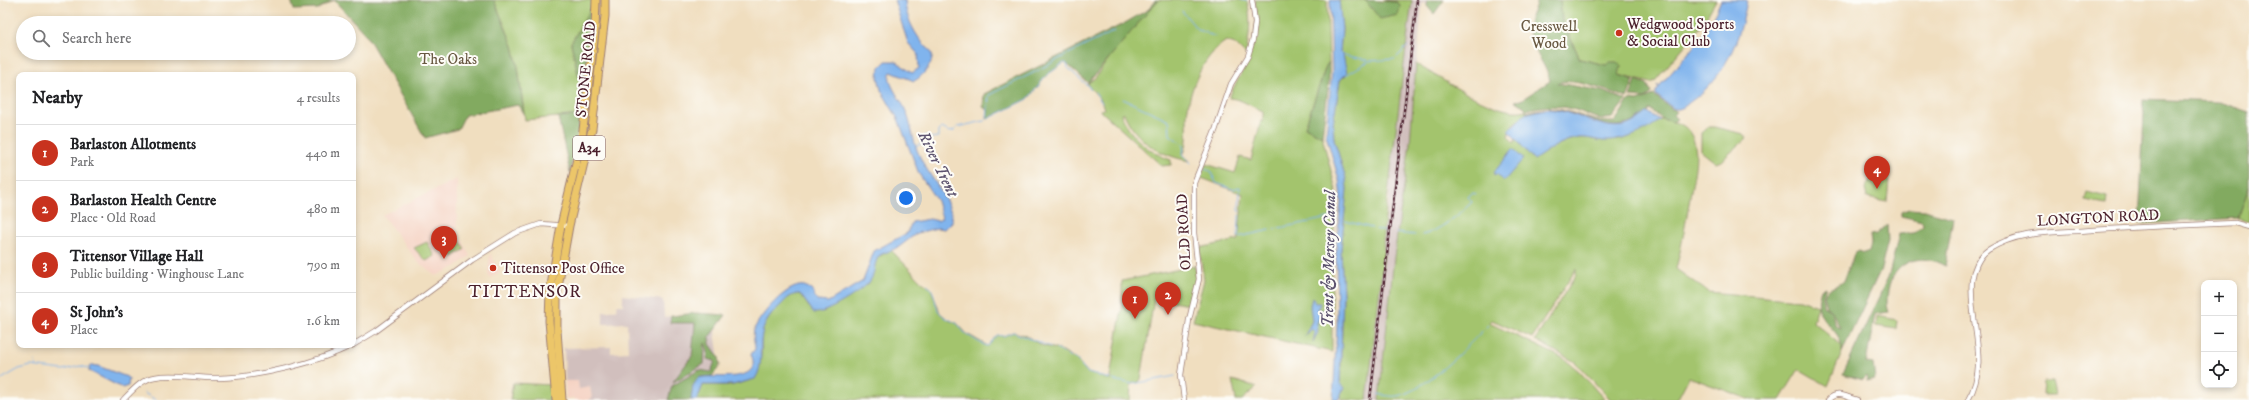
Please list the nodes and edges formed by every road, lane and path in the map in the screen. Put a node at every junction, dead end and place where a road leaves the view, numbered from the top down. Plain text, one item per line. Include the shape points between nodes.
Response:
1 (596, 0) edge
2 (605, 0) edge
3 (1252, 0) edge
4 (561, 225) junction
5 (569, 226) junction
6 (2249, 227) edge
7 (356, 343) edge
8 (346, 348) edge
9 (123, 400) edge
10 (556, 400) edge
11 (562, 400) edge
12 (1184, 400) edge
13 (1828, 400) edge
14 (1857, 400) edge
15 (1968, 400) edge

1 - 4 highway, STONE ROAD / A34 via 595,31 582,138
2 - 5 highway, STONE ROAD / A34 via 594,122
3 - 12 street, OLD ROAD via 1254,22 1248,56 1231,84 1194,183 1193,226 1199,279 1189,320 1181,375
4 - 5 street
4 - 7 street via 535,225 514,233
4 - 10 highway, STONE ROAD / A34 via 550,292 549,321
5 - 11 highway, STONE ROAD / A34 via 556,297
6 - 15 street, LONGTON ROAD via 2235,223 2043,231 2011,239 1987,251 1981,256 1972,282 1979,360 1976,382
8 - 9 street via 318,360 249,374 221,378 154,377 142,382
13 - 14 street via 1840,394

